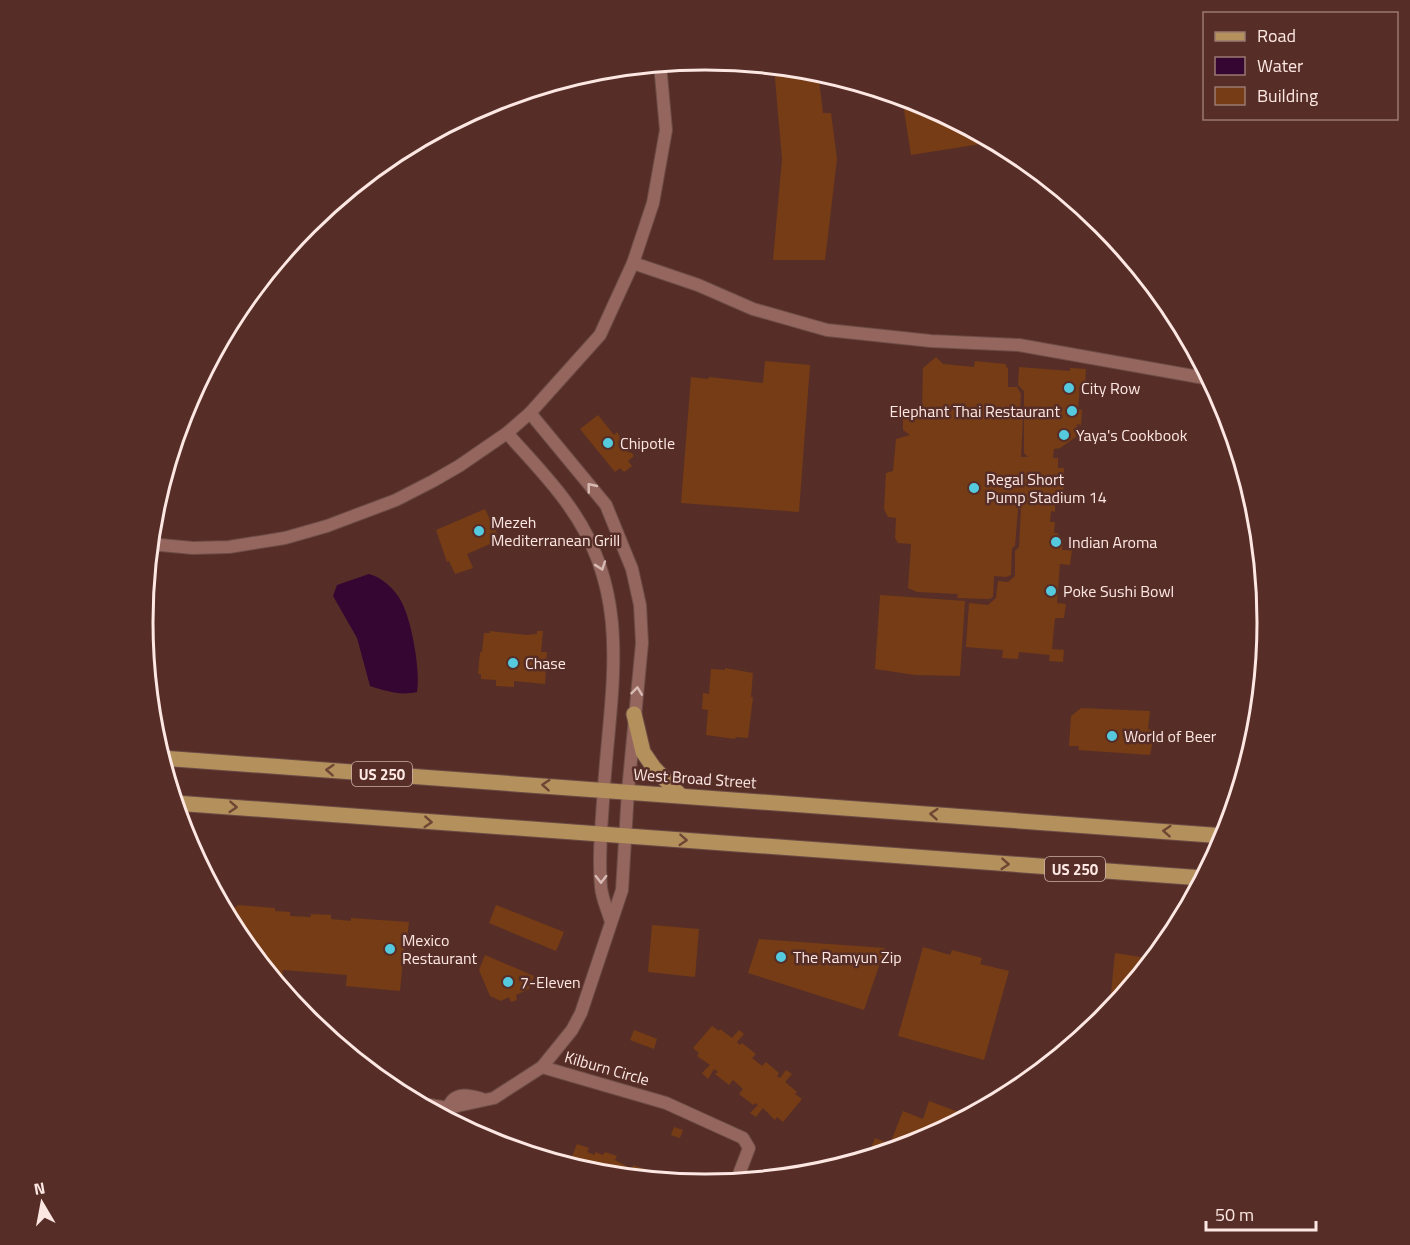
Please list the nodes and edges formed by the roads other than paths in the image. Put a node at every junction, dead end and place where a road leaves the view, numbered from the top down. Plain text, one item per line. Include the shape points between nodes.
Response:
1 (661, 73) edge
2 (633, 263) junction
3 (1200, 377) edge
4 (530, 413) junction
5 (507, 433) junction
6 (159, 545) edge
7 (634, 714) junction
8 (171, 759) edge
9 (604, 789) junction
10 (628, 791) junction
11 (680, 795) junction
12 (183, 804) edge
13 (601, 835) junction
14 (1214, 835) edge
15 (625, 836) junction
16 (1194, 877) edge
17 (611, 922) junction
18 (542, 1067) junction
19 (440, 1107) edge
20 (739, 1173) edge

1 - 2 street via 666,130 653,203
2 - 3 street via 753,309 827,330 1019,345
2 - 4 street via 600,335
4 - 5 street
7 -> 4 street via 642,643 640,605 632,569 606,505
5 - 6 street via 433,481 396,500 327,526 229,547
5 -> 9 street via 570,506 591,541 606,584 614,636
7 - 10 street
7 - 11 main road via 643,752
9 -> 8 main road, West Broad Street / US 250
9 - 10 main road, West Broad Street / US 250
9 - 13 street
10 - 11 main road, West Broad Street / US 250
10 - 15 street
14 -> 11 main road, West Broad Street / US 250
12 -> 13 main road, US 250
13 - 15 main road, US 250
13 -> 17 street via 601,889
15 -> 16 main road, US 250
15 - 17 street via 622,890
17 - 18 street via 581,1013
18 - 19 street, Kilburn Circle via 494,1098 463,1095 450,1102 448,1108
18 - 20 street, Kilburn Circle via 666,1103 742,1138 748,1148

